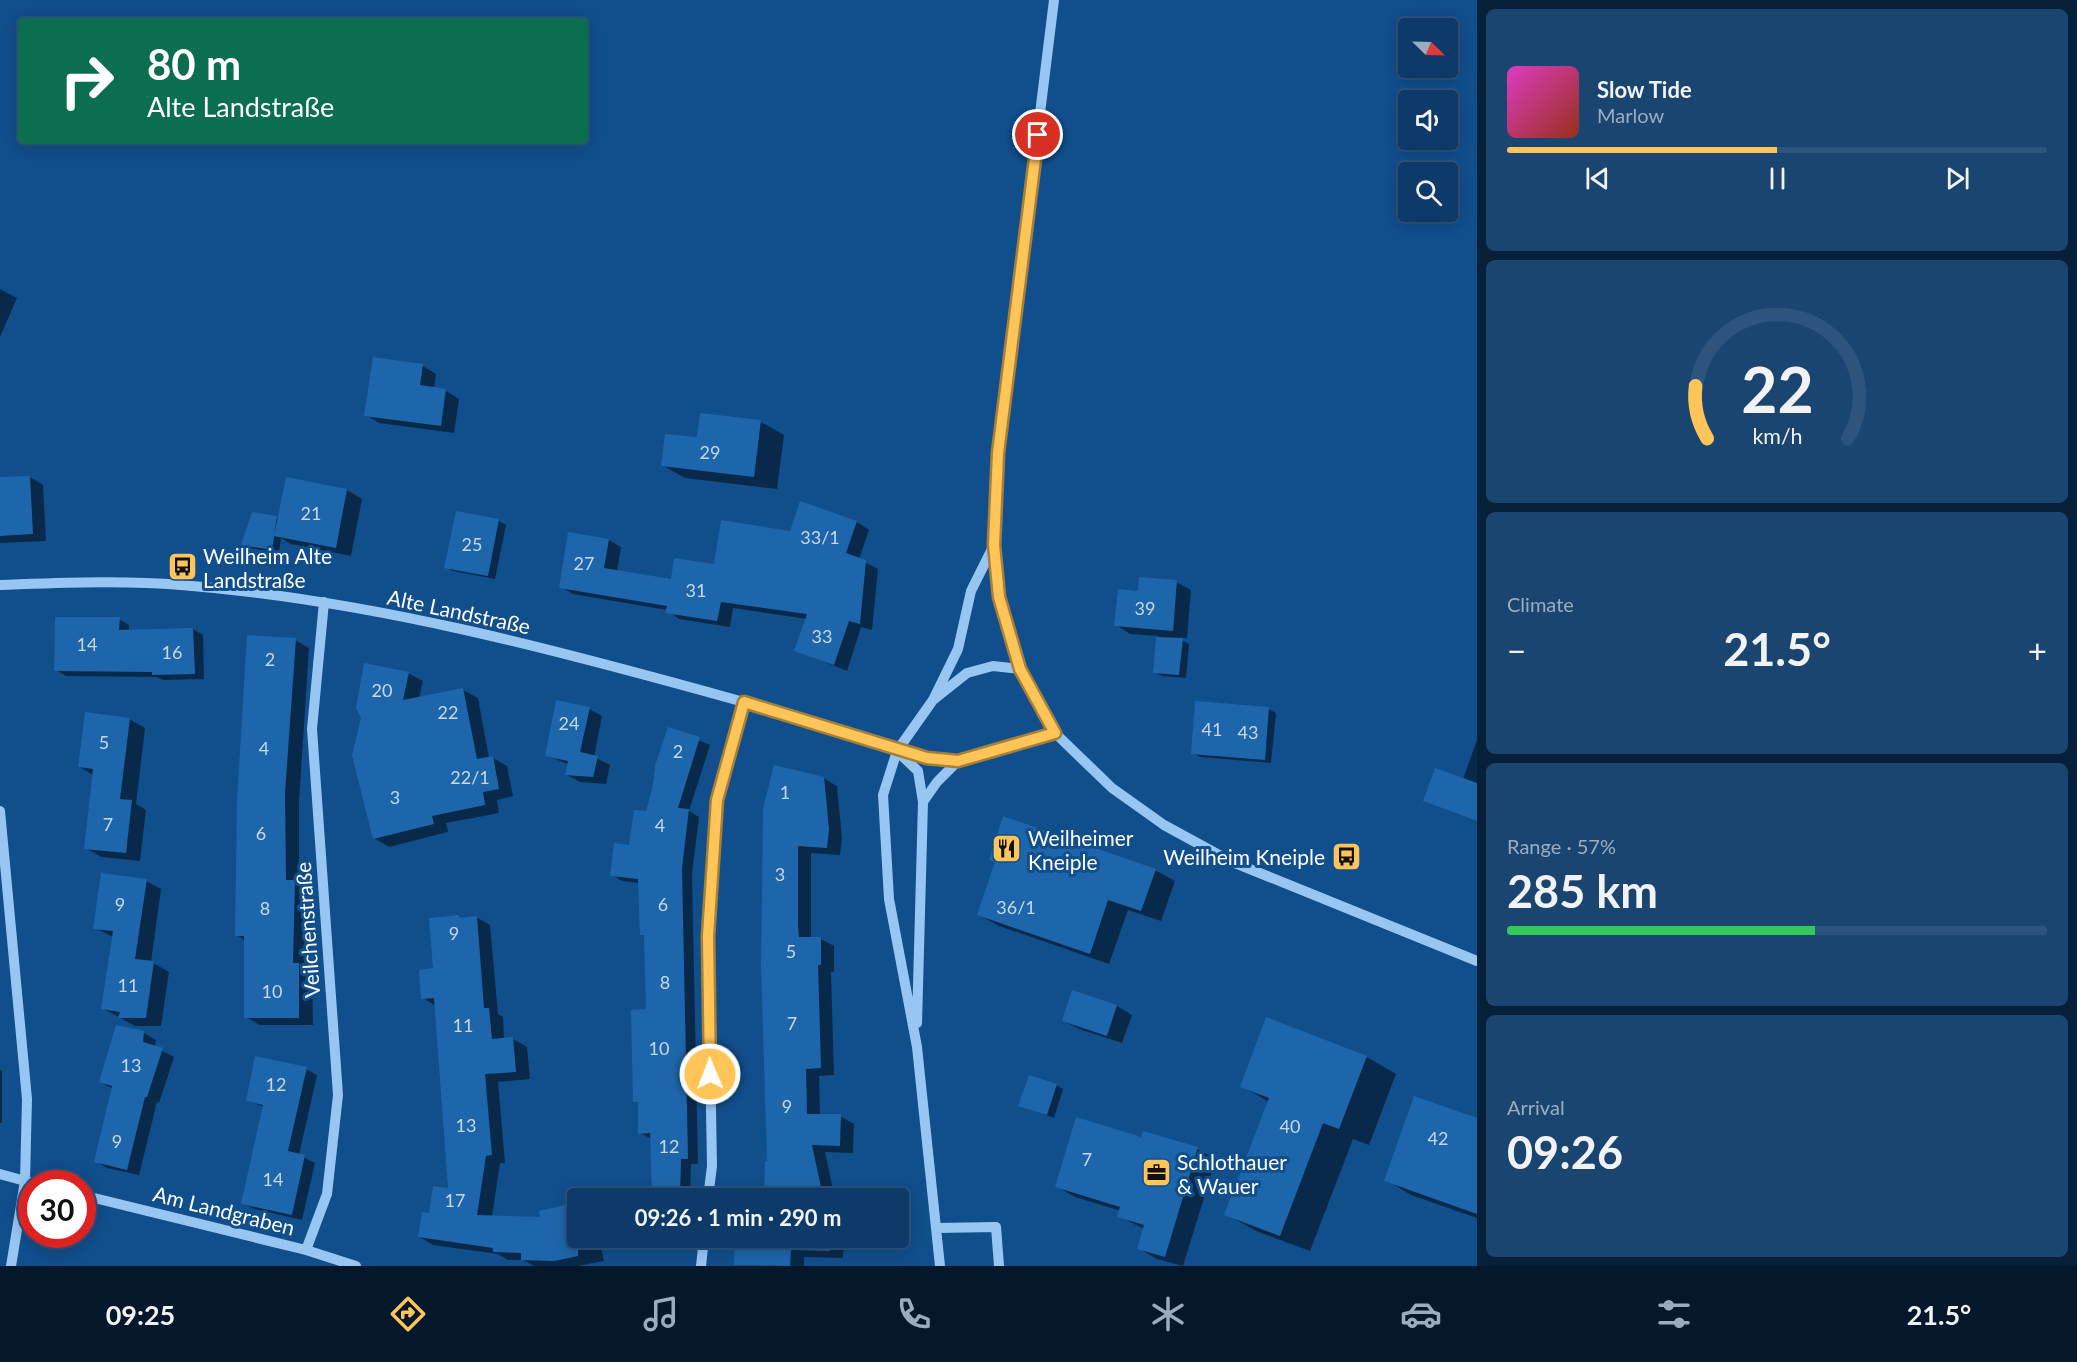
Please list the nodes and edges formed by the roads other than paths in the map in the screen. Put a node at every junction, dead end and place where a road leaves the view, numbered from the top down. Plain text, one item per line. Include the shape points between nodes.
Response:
1 (1054, 0) edge
2 (994, 545) junction
3 (0, 585) edge
4 (324, 602) junction
5 (1020, 669) junction
6 (933, 700) junction
7 (744, 702) junction
8 (1055, 733) junction
9 (897, 751) junction
10 (958, 761) junction
11 (923, 802) junction
12 (0, 811) edge
13 (1477, 962) edge
14 (917, 1047) junction
15 (30, 1170) edge
16 (0, 1174) edge
17 (18, 1179) edge
18 (709, 1188) edge
19 (96, 1198) edge
20 (936, 1228) junction
21 (18, 1237) edge
22 (703, 1248) edge
23 (306, 1250) junction
24 (11, 1266) edge
25 (356, 1266) edge
26 (701, 1266) edge
27 (940, 1266) edge
28 (999, 1266) edge

1 - 2 street via 998,453
2 - 5 street via 999,597
2 - 6 street via 971,591 958,649
3 - 4 street, Alte Landstraße via 179,584
4 - 7 street, Alte Landstraße via 588,659
4 - 23 street, Veilchenstraße via 312,729 338,1095 327,1194
5 - 6 street via 993,666 967,673
5 - 8 street
6 - 9 street
7 - 9 street, Alte Landstraße
7 - 18 street via 717,800 708,936
8 - 10 street, Alte Landstraße
8 - 13 street via 1112,788 1174,831 1230,861
9 - 10 street, Alte Landstraße
9 - 11 street via 918,771
9 - 14 street via 884,795 889,899
10 - 11 street
11 - 14 street
12 - 15 street
14 - 20 street
16 - 17 street
19 - 23 street, Am Landgraben
20 - 27 street
20 - 28 street via 996,1227
21 - 24 street
22 - 26 street
23 - 25 street, Am Landgraben

